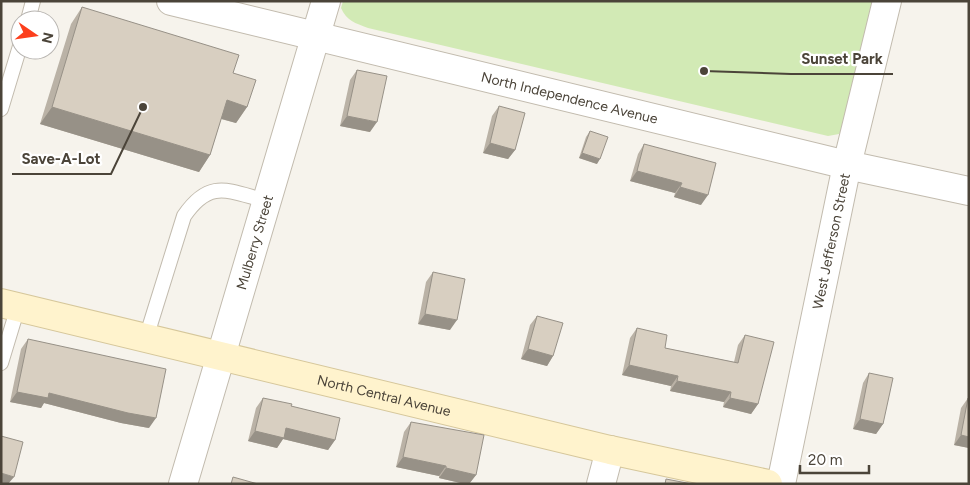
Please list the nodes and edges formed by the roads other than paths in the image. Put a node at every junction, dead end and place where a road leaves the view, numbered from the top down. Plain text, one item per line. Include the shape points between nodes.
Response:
1 (171, 1) edge
2 (326, 1) edge
3 (887, 1) edge
4 (316, 36) junction
5 (16, 60) edge
6 (1, 109) edge
7 (847, 165) junction
8 (969, 191) edge
9 (267, 200) junction
10 (10, 305) edge
11 (146, 338) junction
12 (221, 356) junction
13 (1, 363) edge
14 (610, 450) junction
15 (184, 484) edge
16 (601, 484) edge
17 (768, 484) edge
18 (781, 484) edge

1 - 4 street, North Independence Avenue
2 - 4 street, Mulberry Street
3 - 7 street, West Jefferson Street
4 - 7 street, North Independence Avenue
4 - 9 street, Mulberry Street
5 - 6 lane
7 - 8 street, North Independence Avenue
7 - 18 street, West Jefferson Street
9 - 11 lane via 216,190 205,193 192,203 184,216
9 - 12 street, Mulberry Street
10 - 11 main road, North Central Avenue
10 - 13 lane
11 - 12 main road, North Central Avenue
12 - 14 main road, North Central Avenue
12 - 15 street, Mulberry Street
14 - 16 street
14 - 17 main road, North Central Avenue

